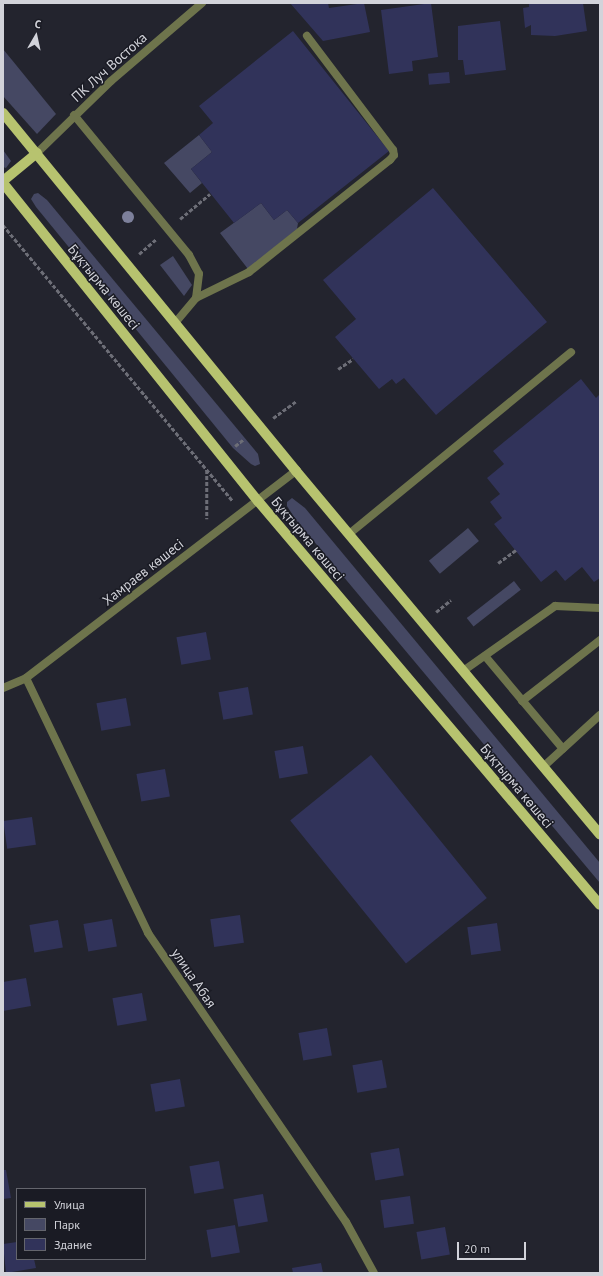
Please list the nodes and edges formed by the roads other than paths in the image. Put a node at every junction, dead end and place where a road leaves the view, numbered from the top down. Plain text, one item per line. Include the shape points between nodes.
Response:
1 (202, 3) edge
2 (307, 36) dead end
3 (3, 113) edge
4 (74, 115) junction
5 (37, 153) junction
6 (3, 182) edge
7 (196, 298) junction
8 (175, 323) junction
9 (571, 352) dead end
10 (296, 471) junction
11 (258, 500) junction
12 (349, 534) junction
13 (600, 608) edge
14 (600, 640) edge
15 (485, 656) junction
16 (462, 671) junction
17 (26, 678) junction
18 (3, 688) edge
19 (522, 701) junction
20 (600, 715) edge
21 (563, 749) junction
22 (543, 767) junction
23 (600, 835) edge
24 (600, 905) edge
25 (374, 1273) edge

1 - 4 street, ПК Луч Востока
2 - 7 street via 393,150 394,155 249,272
3 - 5 main road
4 - 5 street, ПК Луч Востока
4 - 7 street via 189,255 199,274
5 - 6 main road
5 - 8 main road
6 - 11 main road, Бұқтырма көшесі
7 - 8 street
8 - 10 main road
9 - 12 street
10 - 11 street, Хамраев көшесі
10 - 12 main road
11 - 17 street, Хамраев көшесі
11 - 24 main road, Бұқтырма көшесі
12 - 16 main road
13 - 15 street via 555,606
14 - 19 street
15 - 16 street
15 - 19 street
16 - 22 main road
17 - 18 street, Хамраев көшесі
17 - 25 street, улица Абая via 148,933 346,1222
19 - 21 street
20 - 21 street
21 - 22 street
22 - 23 main road

